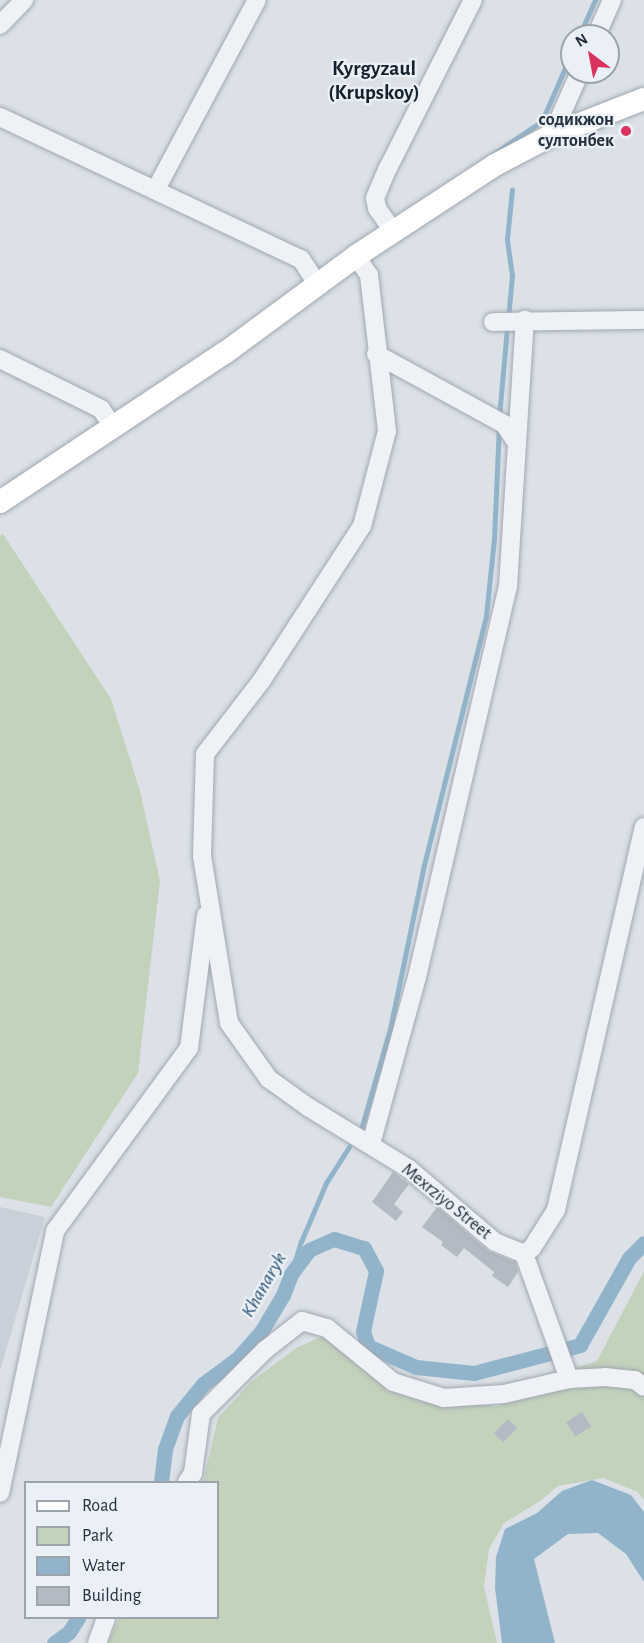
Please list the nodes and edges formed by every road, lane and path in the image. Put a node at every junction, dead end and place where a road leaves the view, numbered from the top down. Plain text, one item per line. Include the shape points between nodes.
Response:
1 (24, 0) edge
2 (257, 0) edge
3 (473, 0) edge
4 (612, 0) edge
5 (601, 24) edge
6 (0, 25) edge
7 (575, 84) edge
8 (644, 99) edge
9 (0, 117) edge
10 (552, 135) junction
11 (156, 189) junction
12 (393, 231) junction
13 (356, 256) junction
14 (317, 284) junction
15 (519, 320) junction
16 (644, 320) edge
17 (494, 322) dead end
18 (376, 354) junction
19 (0, 359) edge
20 (113, 427) junction
21 (517, 443) junction
22 (0, 502) edge
23 (644, 827) edge
24 (209, 895) junction
25 (371, 1144) junction
26 (524, 1254) junction
27 (569, 1379) junction
28 (644, 1387) edge
29 (188, 1481) edge
30 (0, 1493) edge
31 (105, 1619) edge
32 (97, 1643) edge

1 - 6 street
2 - 11 street
3 - 12 street via 375,198 377,208
4 - 5 street
7 - 10 street
8 - 10 main road
9 - 11 street
10 - 12 main road via 495,165
11 - 14 street via 302,259
12 - 13 main road
13 - 14 main road
13 - 18 street, Mexrziyo Street via 369,275
14 - 20 main road via 226,352
15 - 16 street
15 - 17 street
15 - 21 street
18 - 21 street via 497,420
18 - 24 street, Mexrziyo Street via 387,431 363,526 262,680 205,754 202,856
19 - 20 street via 101,409
20 - 22 main road
21 - 25 street via 508,587 417,977
23 - 26 street via 556,1210
24 - 25 street, Mexrziyo Street via 229,1023 269,1079
24 - 30 street via 189,1048 55,1231
25 - 26 street, Mexrziyo Street via 409,1169 495,1242
26 - 27 street
27 - 28 street via 635,1380
27 - 29 street via 504,1394 444,1398 393,1382 327,1328 302,1321 265,1350 201,1414 193,1473
31 - 32 street

